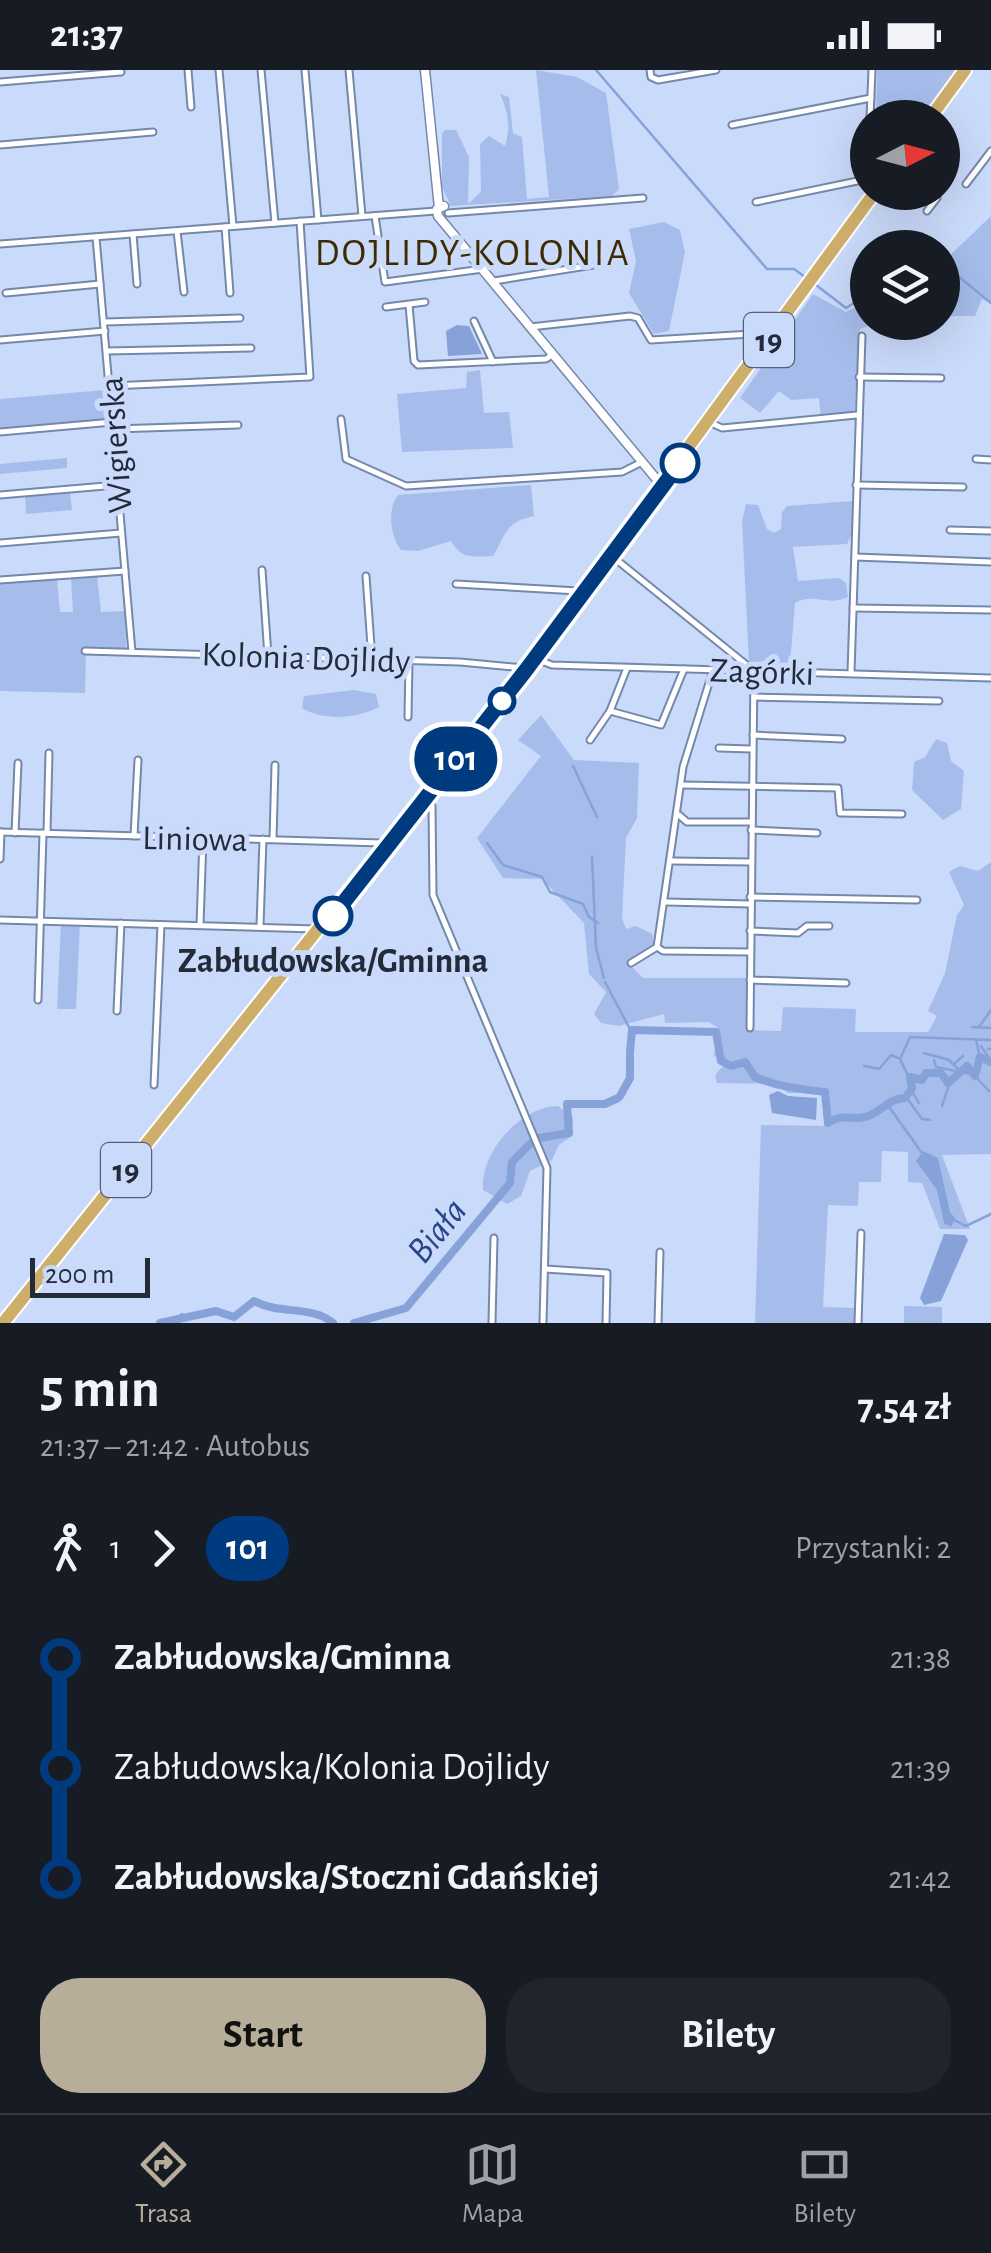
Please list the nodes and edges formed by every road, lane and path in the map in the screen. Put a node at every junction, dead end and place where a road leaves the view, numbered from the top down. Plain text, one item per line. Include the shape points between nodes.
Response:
1 (188, 70) edge
2 (218, 70) edge
3 (261, 70) edge
4 (305, 70) edge
5 (349, 70) edge
6 (425, 70) edge
7 (716, 70) edge
8 (872, 70) edge
9 (965, 70) edge
10 (120, 72) edge
11 (650, 74) edge
12 (0, 82) edge
13 (871, 98) joint
14 (943, 100) edge
15 (191, 107) dead end
16 (732, 126) dead end
17 (153, 132) dead end
18 (0, 146) edge
19 (991, 151) edge
20 (850, 183) edge
21 (966, 184) dead end
22 (642, 198) dead end
23 (756, 202) dead end
24 (862, 210) edge
25 (443, 212) junction
26 (362, 216) junction
27 (375, 216) junction
28 (318, 220) junction
29 (300, 221) junction
30 (275, 223) junction
31 (229, 226) junction
32 (178, 231) junction
33 (133, 234) junction
34 (96, 237) junction
35 (0, 244) edge
36 (593, 264) dead end
37 (483, 269) junction
38 (493, 282) junction
39 (100, 284) junction
40 (137, 284) dead end
41 (184, 292) dead end
42 (6, 293) dead end
43 (230, 293) dead end
44 (425, 302) dead end
45 (408, 305) junction
46 (386, 307) dead end
47 (240, 318) dead end
48 (474, 321) dead end
49 (104, 322) junction
50 (530, 327) junction
51 (106, 331) junction
52 (772, 336) junction
53 (0, 340) edge
54 (862, 340) edge
55 (251, 348) dead end
56 (107, 352) junction
57 (552, 354) junction
58 (493, 362) junction
59 (859, 377) junction
60 (941, 378) dead end
61 (110, 386) junction
62 (857, 415) junction
63 (341, 418) dead end
64 (709, 422) junction
65 (114, 425) junction
66 (238, 425) dead end
67 (0, 432) edge
68 (976, 459) dead end
69 (991, 460) edge
70 (640, 463) junction
71 (856, 484) junction
72 (118, 485) junction
73 (662, 487) junction
74 (964, 488) dead end
75 (0, 495) edge
76 (950, 530) dead end
77 (991, 530) edge
78 (122, 533) junction
79 (0, 542) edge
80 (612, 556) junction
81 (855, 558) junction
82 (991, 562) edge
83 (262, 570) dead end
84 (125, 571) junction
85 (366, 576) dead end
86 (0, 580) edge
87 (456, 584) dead end
88 (585, 593) junction
89 (854, 608) junction
90 (991, 610) edge
91 (85, 652) dead end
92 (132, 652) junction
93 (268, 656) junction
94 (372, 660) junction
95 (410, 661) junction
96 (530, 664) junction
97 (627, 668) junction
98 (684, 669) junction
99 (712, 670) junction
100 (754, 670) junction
101 (852, 673) junction
102 (991, 678) edge
103 (754, 697) junction
104 (939, 701) dead end
105 (610, 711) junction
106 (408, 717) dead end
107 (752, 736) junction
108 (842, 738) dead end
109 (590, 740) dead end
110 (719, 748) dead end
111 (752, 750) junction
112 (49, 753) dead end
113 (138, 760) dead end
114 (18, 763) dead end
115 (275, 764) dead end
116 (682, 785) junction
117 (752, 786) junction
118 (427, 796) junction
119 (678, 812) junction
120 (902, 814) dead end
121 (751, 822) junction
122 (751, 830) junction
123 (0, 832) edge
124 (15, 833) junction
125 (45, 833) junction
126 (818, 833) dead end
127 (134, 836) junction
128 (203, 838) junction
129 (263, 839) junction
130 (273, 839) junction
131 (388, 847) junction
132 (0, 859) edge
133 (672, 861) junction
134 (750, 862) junction
135 (750, 900) junction
136 (917, 900) dead end
137 (666, 902) junction
138 (0, 920) edge
139 (40, 920) junction
140 (121, 923) junction
141 (161, 925) junction
142 (200, 925) junction
143 (260, 926) junction
144 (829, 926) dead end
145 (320, 932) junction
146 (750, 932) junction
147 (658, 947) junction
148 (750, 952) junction
149 (630, 963) dead end
150 (750, 980) junction
151 (846, 984) dead end
152 (38, 1000) dead end
153 (117, 1011) dead end
154 (750, 1028) dead end
155 (154, 1085) dead end
156 (861, 1234) dead end
157 (494, 1238) dead end
158 (660, 1252) dead end
159 (545, 1269) junction
160 (3, 1323) edge
161 (492, 1323) edge
162 (543, 1323) edge
163 (606, 1323) edge
164 (658, 1323) edge
165 (858, 1323) edge

1 - 15 street
2 - 31 street
3 - 30 street
4 - 28 street
5 - 26 street
6 - 25 street
7 - 11 street via 662,80
8 - 13 street
9 - 14 highway
10 - 12 street
13 - 16 street
17 - 18 street
19 - 21 street
20 - 23 street
22 - 25 street
24 - 52 highway, 19
25 - 27 street
25 - 37 street
26 - 27 street
26 - 28 street
27 - 37 street via 385,282
28 - 29 street
29 - 30 street
29 - 61 street via 313,372 302,380
30 - 31 street
31 - 32 street
31 - 43 street
32 - 33 street
32 - 41 street
33 - 34 street
33 - 40 street
34 - 35 street
34 - 39 street, Wigierska
36 - 38 street
37 - 38 street
38 - 50 street
39 - 42 street
39 - 49 street, Wigierska
44 - 45 street
45 - 46 street
45 - 58 street via 416,364
47 - 49 street
48 - 58 street
49 - 51 street, Wigierska
50 - 52 street via 630,316 652,340
50 - 57 street
51 - 53 street
51 - 56 street, Wigierska
52 - 64 highway, 19
54 - 59 street
55 - 56 street
56 - 61 street, Wigierska
57 - 58 street
57 - 70 street
59 - 60 street
59 - 62 street
61 - 65 street, Wigierska
62 - 64 street via 722,428
62 - 71 street
63 - 70 street via 346,459 400,486 622,472
64 - 73 highway, 19
65 - 66 street
65 - 67 street
65 - 72 street, Wigierska
68 - 69 street
70 - 73 street
71 - 74 street
71 - 81 street
72 - 75 street
72 - 78 street, Wigierska
73 - 80 highway, 19
76 - 77 street
78 - 79 street
78 - 84 street, Wigierska
80 - 88 highway, 19
80 - 100 street
81 - 82 street
81 - 89 street
83 - 93 street
84 - 86 street
84 - 92 street, Wigierska
85 - 94 street
87 - 88 street
88 - 96 highway, 19
89 - 90 street
89 - 101 street
91 - 92 street, Kolonia Dojlidy
92 - 93 street, Kolonia Dojlidy
93 - 94 street, Kolonia Dojlidy
94 - 95 street, Kolonia Dojlidy
95 - 96 street, Kolonia Dojlidy
95 - 106 street
96 - 97 street, Zagórki
96 - 118 highway, 19
97 - 98 street, Zagórki
97 - 105 street
98 - 99 street, Zagórki
98 - 105 street via 661,726
99 - 100 street, Zagórki
99 - 116 street via 688,739
100 - 101 street, Zagórki
100 - 103 street
101 - 102 street, Zagórki
103 - 104 street
103 - 107 street
105 - 109 street
107 - 108 street
107 - 111 street
110 - 111 street
111 - 117 street
112 - 125 street
113 - 127 street
114 - 124 street
115 - 130 street
116 - 117 street
116 - 119 street
117 - 120 street via 838,788 840,813
117 - 121 street
118 - 131 highway, 19
118 - 159 street via 433,894 546,1168
119 - 121 street via 687,822
119 - 133 street
121 - 122 street
122 - 126 street
122 - 134 street
123 - 124 street, Liniowa
123 - 132 street
124 - 125 street, Liniowa
125 - 127 street, Liniowa
125 - 139 street
127 - 128 street, Liniowa
128 - 129 street, Liniowa
128 - 142 street
129 - 130 street, Liniowa
129 - 143 street
130 - 131 street, Liniowa
131 - 145 highway, 19
133 - 134 street
133 - 137 street
134 - 135 street
135 - 136 street
135 - 137 street
135 - 146 street
137 - 147 street
138 - 139 street
139 - 140 street
139 - 152 street
140 - 141 street
140 - 153 street
141 - 142 street
141 - 155 street
142 - 143 street
143 - 145 street
144 - 146 street
145 - 160 highway, 19
146 - 148 street
147 - 148 street
147 - 149 street
148 - 150 street
150 - 151 street
150 - 154 street
156 - 165 street
157 - 161 street
158 - 164 street
159 - 162 street
159 - 163 street via 607,1273

